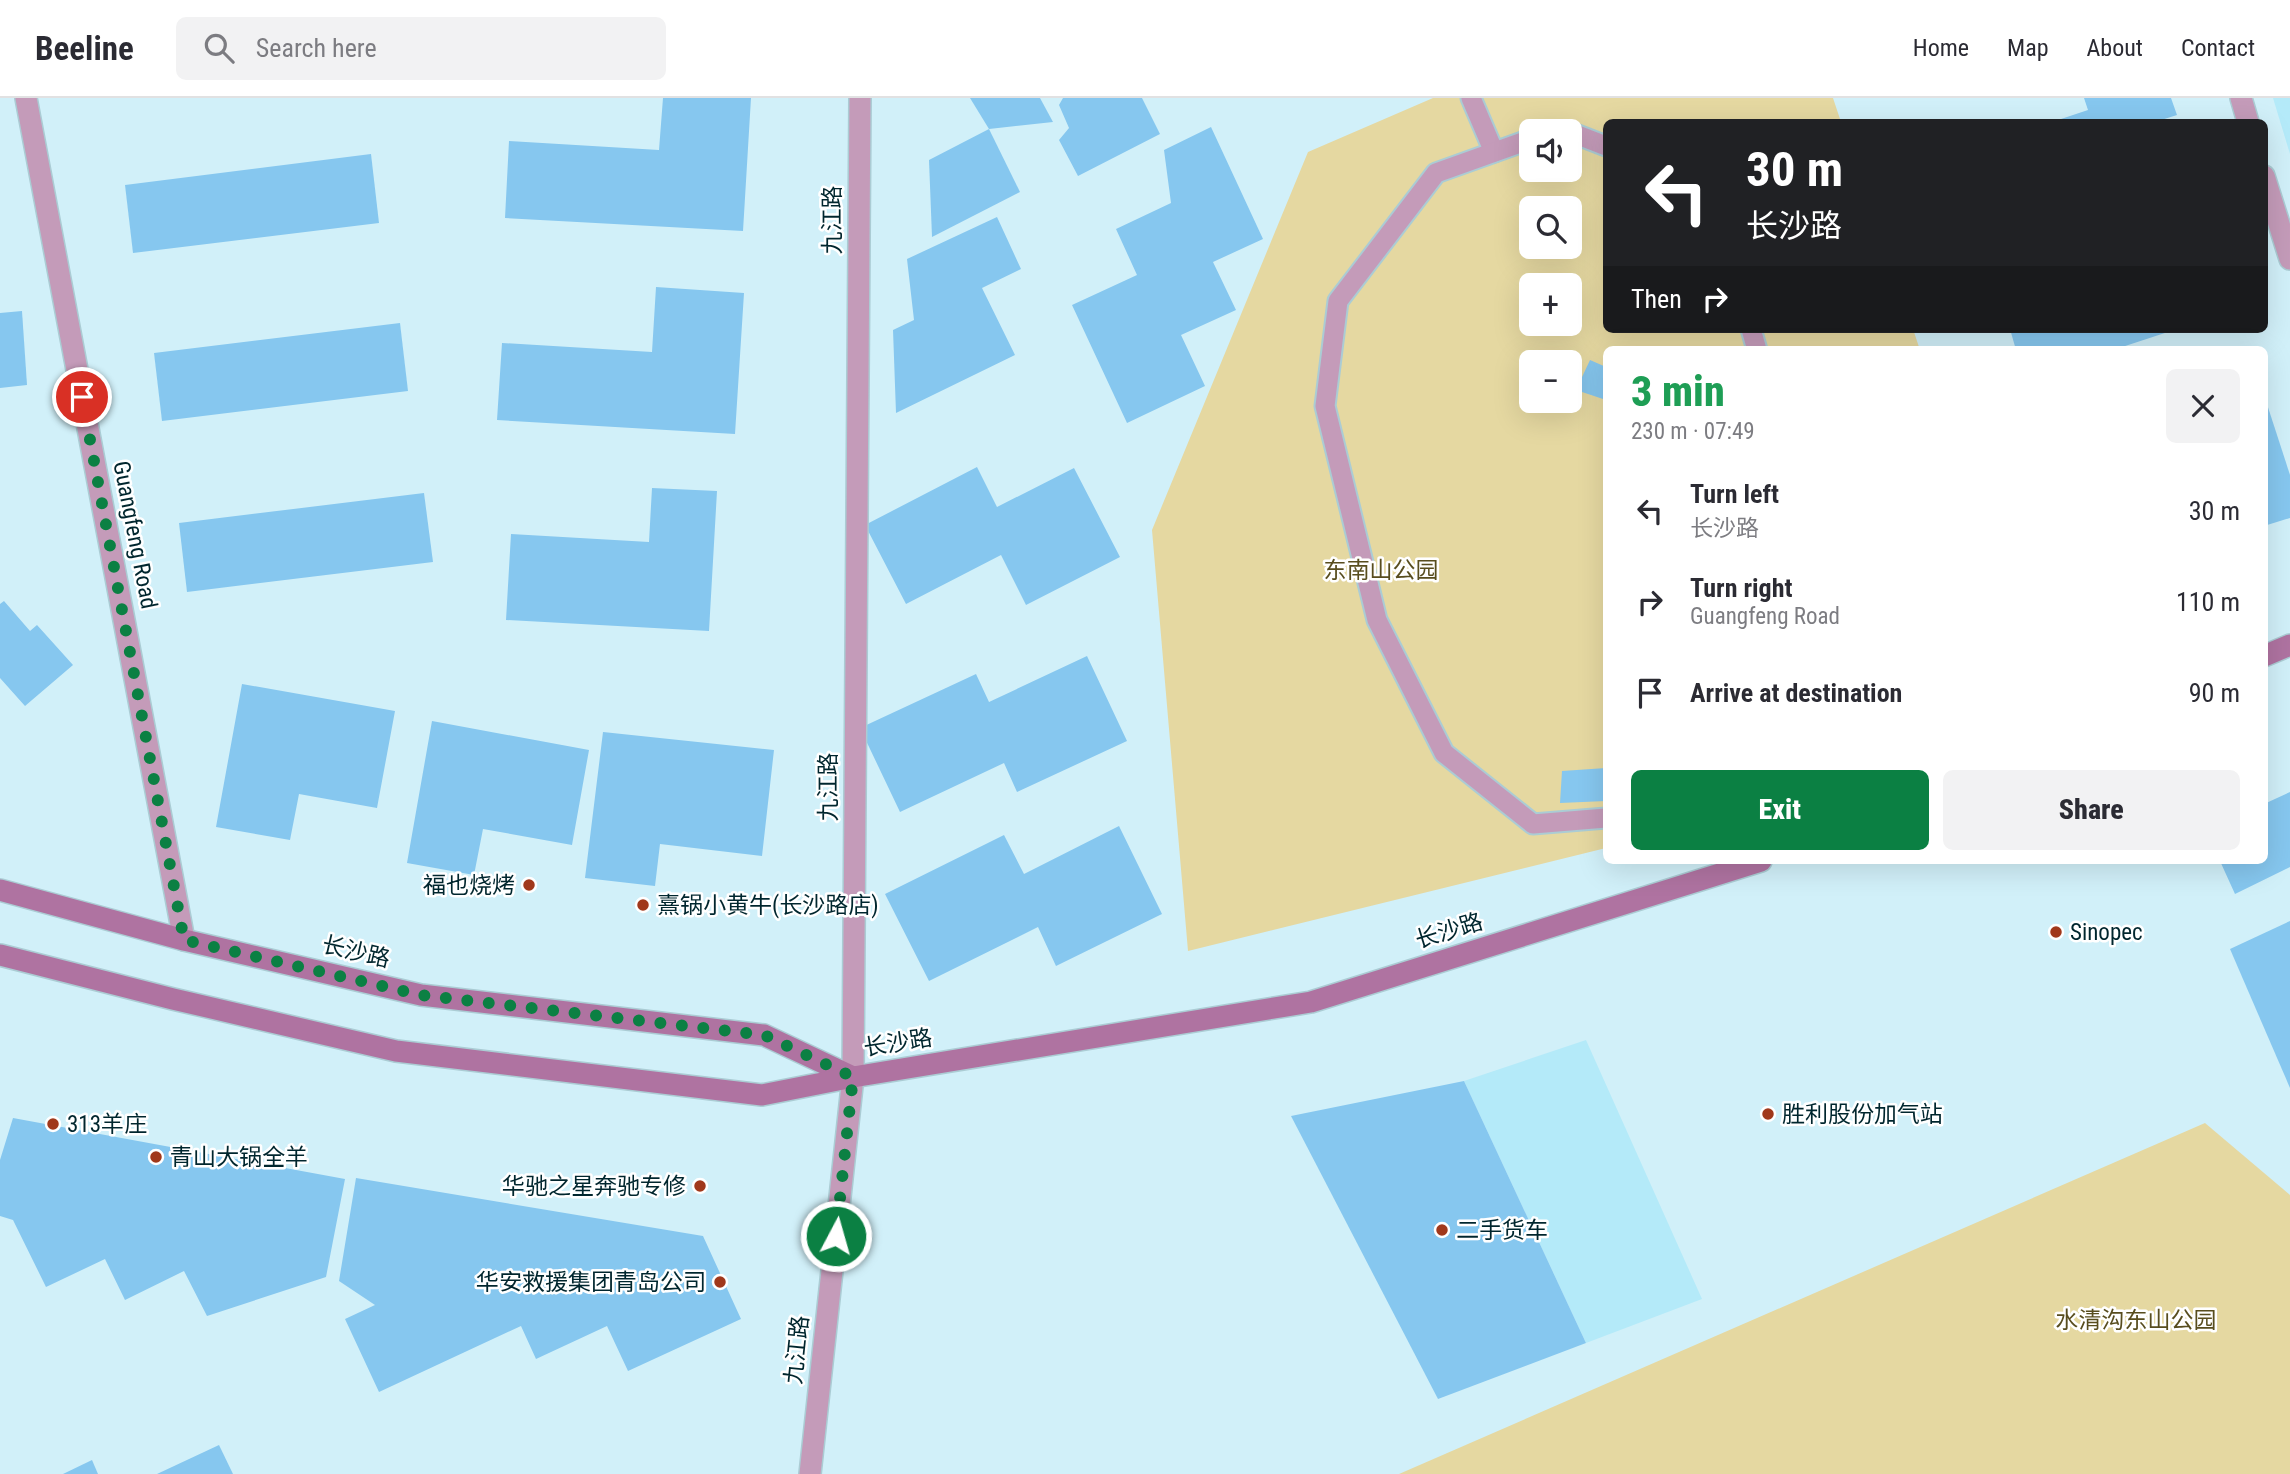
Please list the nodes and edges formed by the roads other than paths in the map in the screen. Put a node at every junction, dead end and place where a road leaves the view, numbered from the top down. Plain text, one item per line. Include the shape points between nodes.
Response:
1 (26, 98) edge
2 (860, 98) edge
3 (1471, 98) edge
4 (2241, 98) edge
5 (2247, 119) edge
6 (1582, 137) edge
7 (1519, 143) edge
8 (1603, 145) edge
9 (1494, 152) junction
10 (2268, 189) edge
11 (2290, 259) edge
12 (2290, 645) edge
13 (2268, 654) edge
14 (1603, 818) edge
15 (1751, 864) edge
16 (0, 890) edge
17 (184, 940) junction
18 (0, 955) edge
19 (853, 1077) junction
20 (810, 1474) edge

1 - 17 street, Guangfeng Road
2 - 19 street, 九江路
3 - 9 lane
4 - 5 street
6 - 8 lane
7 - 9 lane
9 - 14 lane via 1436,173 1338,301 1325,406 1377,620 1444,753 1533,824
10 - 11 street
12 - 13 main road
15 - 19 main road, 长沙路 via 1311,1002
16 - 17 main road, 长沙路
17 - 19 main road, 长沙路 via 421,995 764,1035
18 - 19 main road via 396,1051 762,1095
19 - 20 street, 九江路

